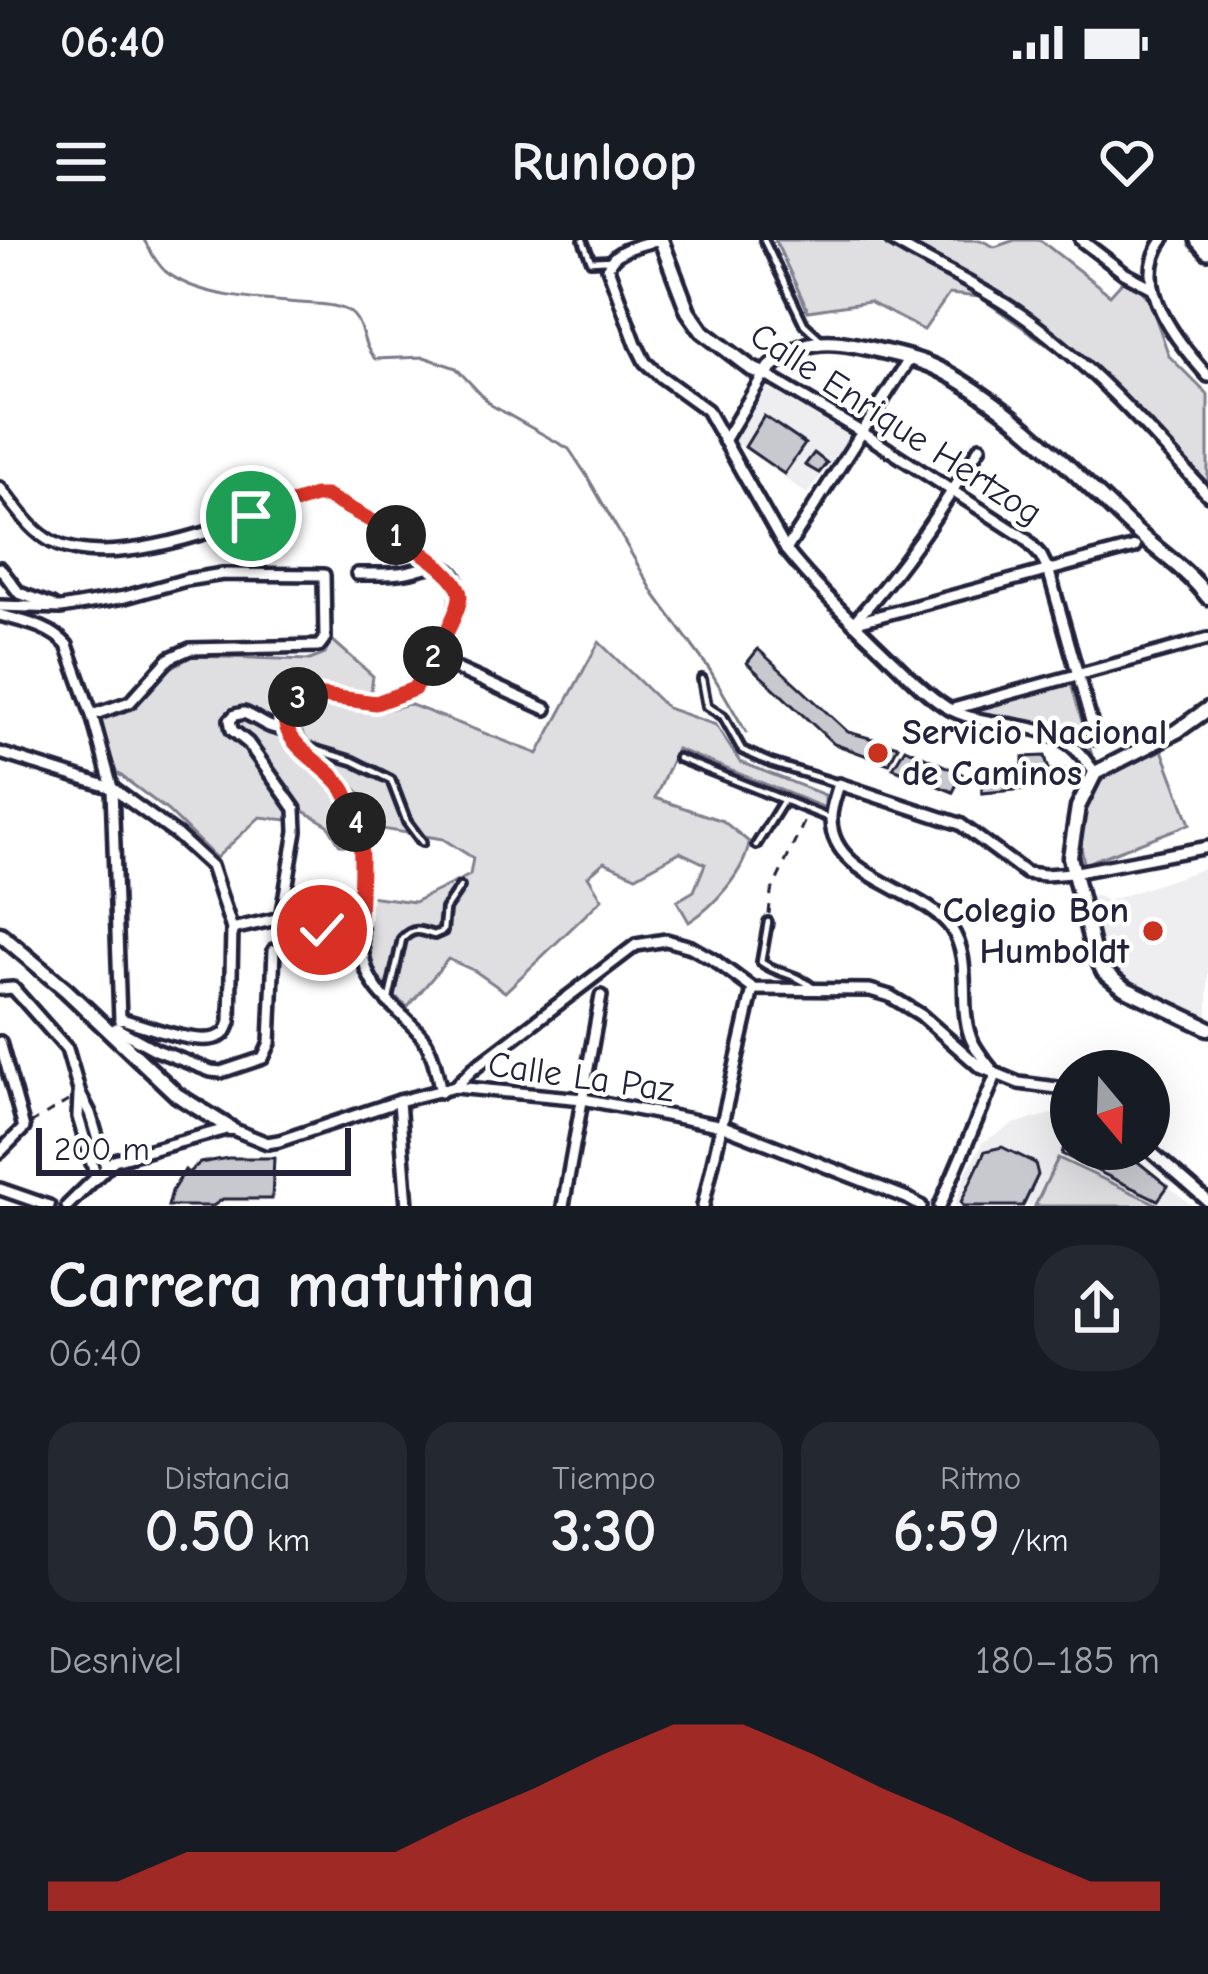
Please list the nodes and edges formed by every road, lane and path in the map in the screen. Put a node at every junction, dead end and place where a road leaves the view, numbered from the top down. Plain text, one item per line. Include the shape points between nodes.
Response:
1 (583, 240) edge
2 (658, 240) edge
3 (764, 240) edge
4 (891, 240) edge
5 (1163, 240) edge
6 (1199, 240) edge
7 (1083, 241) edge
8 (1208, 250) edge
9 (610, 260) junction
10 (1154, 288) junction
11 (823, 341) junction
12 (910, 358) junction
13 (764, 374) junction
14 (1208, 376) edge
15 (863, 433) junction
16 (724, 441) junction
17 (980, 446) dead end
18 (0, 488) edge
19 (952, 491) junction
20 (1208, 495) edge
21 (1135, 547) dead end
22 (786, 550) junction
23 (438, 566) junction
24 (0, 568) edge
25 (1049, 572) junction
26 (357, 574) dead end
27 (1208, 597) edge
28 (0, 606) edge
29 (62, 608) junction
30 (0, 616) edge
31 (853, 623) junction
32 (1208, 639) edge
33 (432, 658) junction
34 (1078, 675) junction
35 (702, 679) dead end
36 (546, 709) dead end
37 (1208, 709) edge
38 (950, 710) junction
39 (92, 715) junction
40 (288, 729) junction
41 (1096, 739) dead end
42 (295, 743) junction
43 (0, 753) edge
44 (678, 758) dead end
45 (1095, 773) junction
46 (839, 784) junction
47 (112, 788) junction
48 (784, 800) junction
49 (811, 810) junction
50 (830, 818) junction
51 (422, 842) dead end
52 (756, 845) dead end
53 (1208, 847) edge
54 (1072, 873) junction
55 (460, 887) dead end
56 (281, 918) junction
57 (359, 920) junction
58 (768, 922) joint
59 (232, 929) junction
60 (0, 934) edge
61 (274, 950) dead end
62 (815, 988) junction
63 (0, 989) edge
64 (753, 989) junction
65 (601, 996) dead end
66 (388, 1004) junction
67 (116, 1027) junction
68 (1208, 1028) edge
69 (0, 1042) edge
70 (996, 1075) junction
71 (454, 1087) junction
72 (1050, 1087) edge
73 (441, 1092) junction
74 (80, 1094) junction
75 (583, 1099) junction
76 (399, 1101) junction
77 (723, 1126) junction
78 (24, 1128) junction
79 (230, 1128) junction
80 (3, 1144) edge
81 (106, 1167) junction
82 (1170, 1168) edge
83 (96, 1177) junction
84 (0, 1189) edge
85 (78, 1195) junction
86 (1208, 1201) edge
87 (49, 1206) edge
88 (68, 1206) edge
89 (92, 1206) edge
90 (407, 1206) edge
91 (563, 1206) edge
92 (703, 1206) edge
93 (921, 1206) edge
94 (940, 1206) edge

1 - 9 lane via 591,261
2 - 9 street
2 - 13 street, Calle Enrique Hertzog via 702,331
3 - 11 lane via 804,324
4 - 20 street via 1024,316
5 - 10 street via 1151,268
6 - 8 main road
7 - 10 street
9 - 16 street via 645,362 707,410
10 - 14 street via 1169,326
11 - 12 street
11 - 13 street via 790,352
12 - 15 street
12 - 27 street via 1011,414
13 - 15 street, Calle Enrique Hertzog
13 - 16 street
15 - 19 street, Calle Enrique Hertzog
15 - 22 street
16 - 22 street
17 - 19 street
18 - 23 street via 30,526 74,551 176,542 326,496
19 - 25 street, Calle Enrique Hertzog via 1025,538
19 - 31 street
21 - 25 street
22 - 31 street
23 - 26 street
23 - 33 street via 460,596
24 - 29 street via 19,593
25 - 31 street
25 - 34 street, Calle Enrique Hertzog
28 - 29 street
29 - 39 street via 223,574 324,575 320,646 190,649 170,658 130,702
30 - 39 street via 59,636
31 - 38 street
32 - 34 street
33 - 36 street
33 - 40 street via 414,689 376,703 297,697 284,711
34 - 38 street
34 - 41 street, Calle Enrique Hertzog
35 - 46 lane via 707,706 723,716 742,750
37 - 45 street
38 - 45 street via 1069,742
39 - 47 street
40 - 42 street
40 - 56 street via 244,713 229,725 295,809
42 - 51 lane via 391,780
42 - 57 street via 351,804 362,849
43 - 47 street
44 - 48 lane
45 - 54 street via 1078,807
46 - 50 street
46 - 54 street via 960,824 1026,873
47 - 59 street via 211,866
47 - 67 street
48 - 49 lane
48 - 52 lane
49 - 50 lane
49 - 58 path via 771,892
50 - 70 street via 849,859 952,930 970,1037
53 - 54 street
54 - 68 street via 1104,972
55 - 66 lane via 445,909 443,931 402,938
56 - 57 path via 279,932 291,936 321,922 322,930 333,920 334,927 345,917 347,924
56 - 59 street
57 - 66 street via 367,971
58 - 62 lane via 761,962
59 - 67 street via 225,1032 194,1039
60 - 67 street
61 - 67 street via 263,1058 211,1071
62 - 64 street
62 - 70 street via 890,996
63 - 74 street via 13,988 68,1049
64 - 71 street via 692,947 666,940 636,945
64 - 77 street
65 - 75 street
66 - 73 street via 422,1036
67 - 79 street via 177,1095
69 - 78 street
70 - 72 street
70 - 94 street
71 - 73 street, Calle La Paz
71 - 75 street, Calle La Paz
73 - 76 street, Calle La Paz
74 - 78 path
74 - 81 street
74 - 83 street via 78,1117
75 - 77 street, Calle La Paz
75 - 91 street
76 - 79 street, Calle La Paz via 279,1141
76 - 90 street
77 - 92 street
77 - 93 street, Calle La Paz
78 - 80 street
79 - 81 street, Calle La Paz
81 - 83 street, Calle La Paz
82 - 86 street
83 - 85 street, Calle La Paz
84 - 87 street
85 - 88 street, Calle La Paz
85 - 89 street

